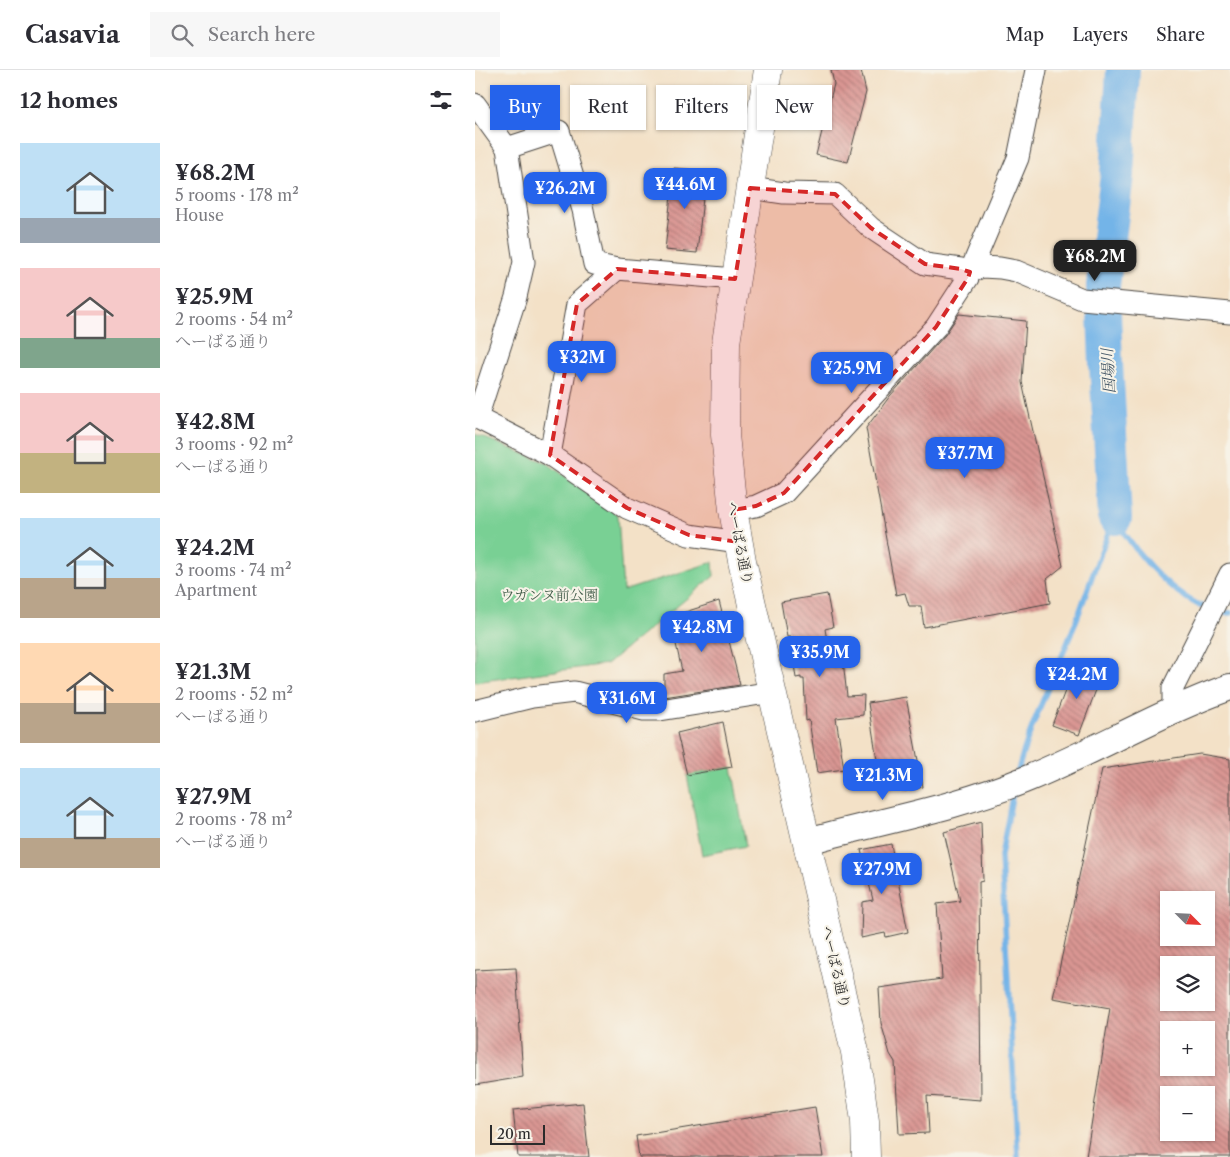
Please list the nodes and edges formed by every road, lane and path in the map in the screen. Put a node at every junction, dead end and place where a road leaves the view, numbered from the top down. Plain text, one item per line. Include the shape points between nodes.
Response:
1 (767, 70) edge
2 (1036, 70) edge
3 (475, 104) edge
4 (507, 148) junction
5 (749, 188) junction
6 (617, 269) junction
7 (969, 272) junction
8 (735, 279) junction
9 (1230, 313) edge
10 (476, 418) edge
11 (550, 455) junction
12 (733, 510) junction
13 (739, 542) junction
14 (1230, 574) edge
15 (1230, 688) edge
16 (773, 692) junction
17 (475, 711) edge
18 (1173, 711) junction
19 (807, 840) junction
20 (865, 1157) edge

1 - 5 highway, へーばる通り
2 - 7 street via 1018,158
3 - 4 street
4 - 6 street via 559,131 583,210 594,264
4 - 10 street via 524,262 517,297
5 - 7 street via 783,193 835,194 871,228 925,264
5 - 8 highway, へーばる通り
6 - 8 street
6 - 11 street via 577,304
7 - 9 street via 982,267 1016,271 1081,299
7 - 12 street via 969,278 936,327 785,493 756,506
8 - 12 highway, へーばる通り via 726,342 725,387 725,435
10 - 11 street
11 - 13 street via 627,508 689,535
12 - 13 highway, へーばる通り
13 - 16 highway, へーばる通り
14 - 18 street via 1173,688
15 - 18 street
16 - 17 street via 644,710 574,692 532,697
16 - 19 highway, へーばる通り
18 - 19 street via 1029,778 971,799
19 - 20 highway, へーばる通り via 855,1052 865,1121

